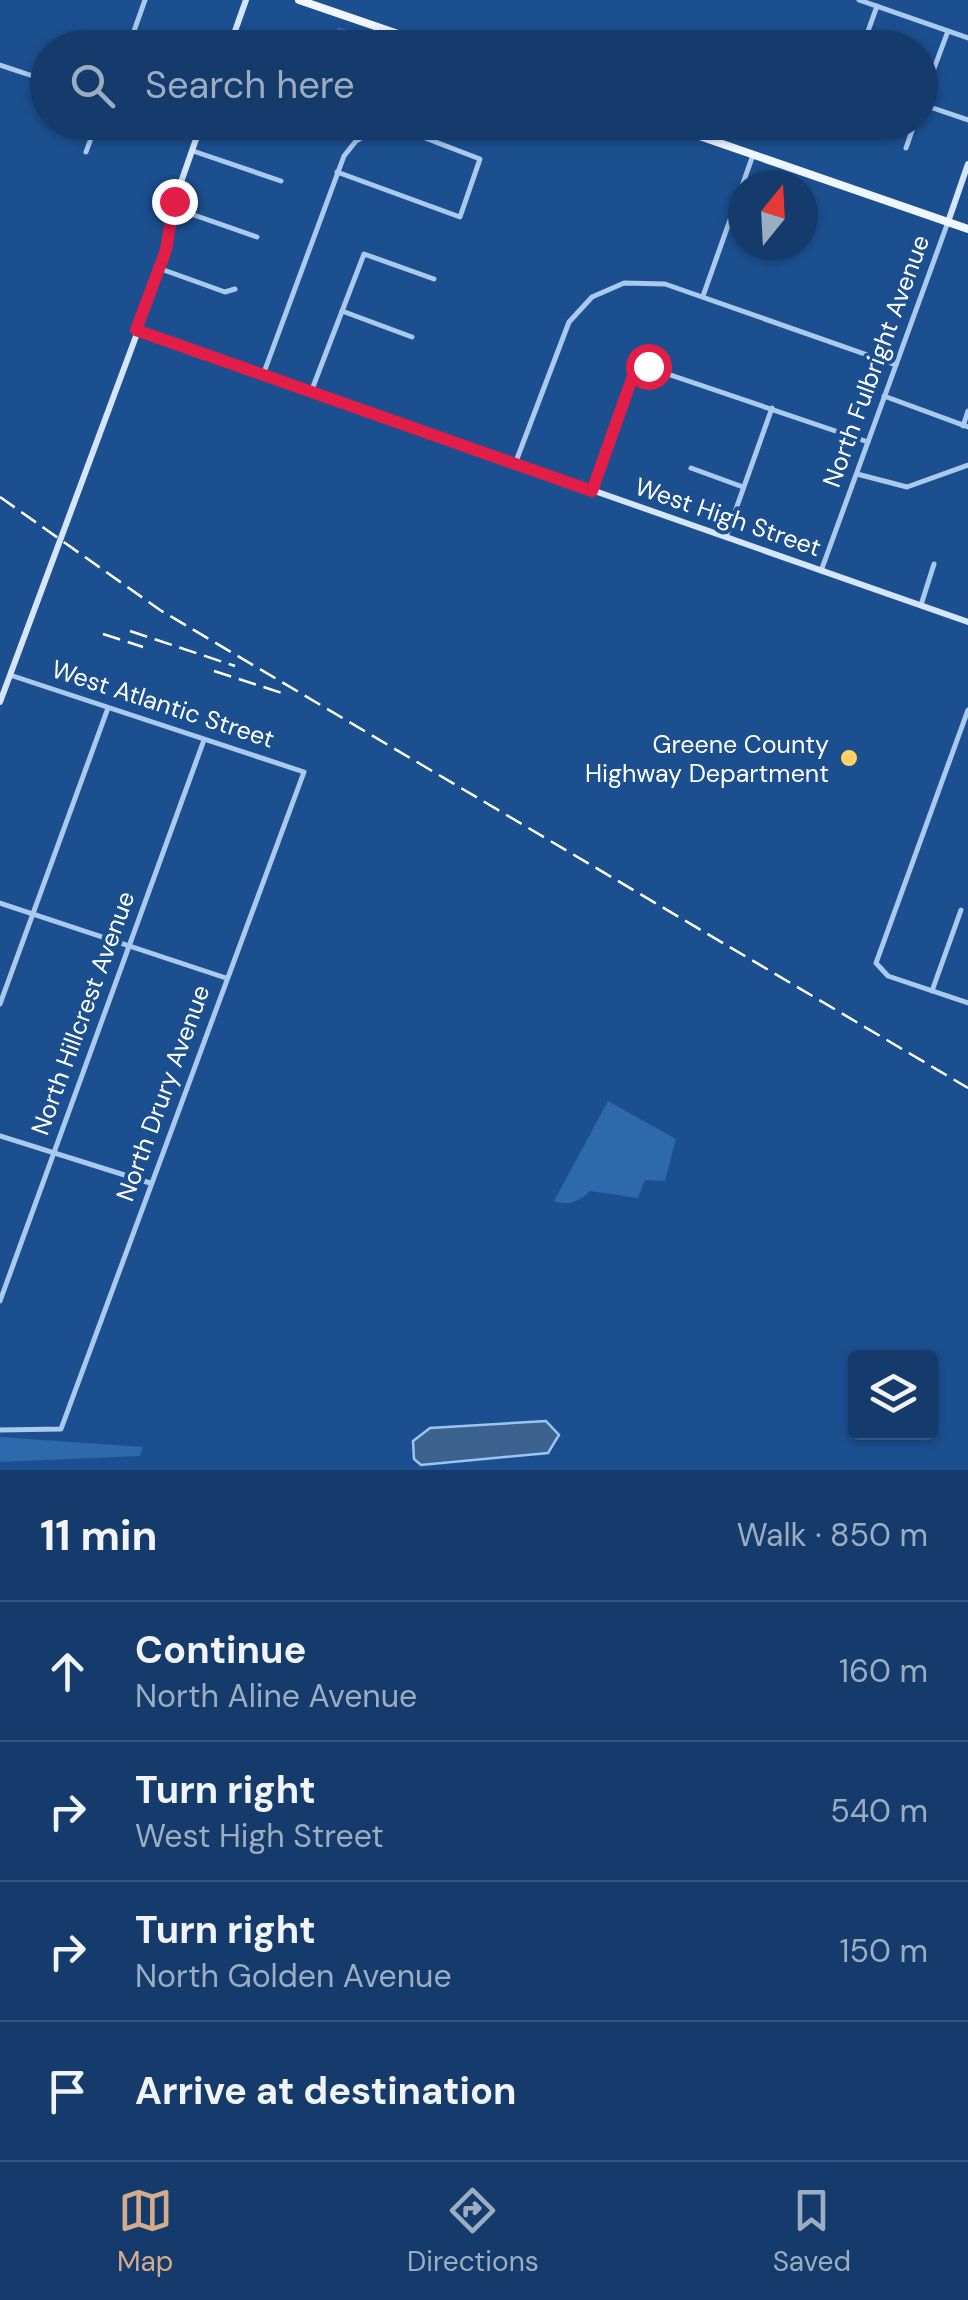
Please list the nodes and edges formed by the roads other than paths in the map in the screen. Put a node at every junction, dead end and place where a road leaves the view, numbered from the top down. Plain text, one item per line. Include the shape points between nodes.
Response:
1 (145, 0) edge
2 (246, 0) edge
3 (299, 0) edge
4 (859, 0) edge
5 (878, 6) junction
6 (134, 30) edge
7 (235, 30) edge
8 (386, 30) edge
9 (869, 30) edge
10 (948, 31) junction
11 (968, 38) edge
12 (938, 58) edge
13 (0, 65) edge
14 (30, 75) edge
15 (938, 110) edge
16 (968, 120) edge
17 (90, 140) edge
18 (196, 140) edge
19 (360, 140) edge
20 (429, 140) edge
21 (710, 140) edge
22 (909, 140) edge
23 (906, 148) dead end
24 (192, 151) junction
25 (86, 152) dead end
26 (753, 155) junction
27 (968, 164) edge
28 (338, 172) junction
29 (280, 181) dead end
30 (171, 214) junction
31 (948, 222) junction
32 (968, 229) edge
33 (257, 237) dead end
34 (160, 269) junction
35 (434, 278) dead end
36 (236, 289) dead end
37 (703, 296) junction
38 (342, 311) junction
39 (136, 330) junction
40 (412, 336) dead end
41 (896, 365) junction
42 (263, 375) junction
43 (312, 392) junction
44 (884, 396) junction
45 (772, 408) junction
46 (968, 412) edge
47 (966, 427) edge
48 (868, 442) junction
49 (516, 464) junction
50 (968, 464) edge
51 (691, 468) dead end
52 (856, 474) junction
53 (743, 487) junction
54 (592, 491) junction
55 (726, 537) junction
56 (934, 564) dead end
57 (822, 571) junction
58 (921, 605) junction
59 (968, 622) edge
60 (10, 675) junction
61 (0, 702) edge
62 (108, 708) junction
63 (968, 710) edge
64 (204, 739) junction
65 (304, 772) joint
66 (0, 903) edge
67 (961, 910) dead end
68 (32, 914) junction
69 (129, 946) junction
70 (226, 978) junction
71 (932, 991) junction
72 (968, 1003) edge
73 (0, 1004) edge
74 (0, 1136) edge
75 (54, 1154) junction
76 (150, 1183) junction
77 (0, 1301) edge
78 (0, 1430) edge

1 - 6 street
2 - 7 street
3 - 8 main road
4 - 5 street
5 - 9 street
5 - 10 street
10 - 11 street
10 - 12 street
13 - 14 street
15 - 16 street
17 - 25 street
18 - 24 street
19 - 28 street
20 - 28 street via 480,160 460,218
21 - 26 main road
22 - 23 street
24 - 29 street
24 - 30 street
26 - 31 main road
26 - 37 street
27 - 31 street, North Fulbright Avenue
28 - 42 street
30 - 33 street
30 - 34 street
31 - 32 main road
31 - 41 street, North Fulbright Avenue
34 - 36 street via 224,292
34 - 39 street
35 - 38 street via 364,254
37 - 41 street
37 - 49 street via 644,281 604,290 582,306 563,334
38 - 40 street
38 - 43 street
39 - 42 street, West High Street
39 - 60 street
41 - 44 street, North Fulbright Avenue
42 - 43 street, West High Street
43 - 49 street, West High Street
44 - 47 street
44 - 48 street, North Fulbright Avenue
45 - 48 street
45 - 53 street
45 - 54 street via 641,365
46 - 47 street
48 - 52 street, North Fulbright Avenue
49 - 54 street, West High Street
50 - 52 street via 903,488
51 - 53 street
52 - 57 street, North Fulbright Avenue
53 - 55 street
54 - 55 street, West High Street
55 - 57 street, West High Street
56 - 58 street
57 - 58 street, West High Street
58 - 59 street, West High Street
60 - 61 street
60 - 62 street, West Atlantic Street
62 - 64 street, West Atlantic Street
62 - 68 street
63 - 71 street via 877,967
64 - 65 street, West Atlantic Street
64 - 69 street, North Hillcrest Avenue
65 - 70 street, North Drury Avenue
66 - 68 street
67 - 71 street
68 - 69 street
68 - 73 street
69 - 70 street
69 - 75 street, North Hillcrest Avenue
70 - 76 street, North Drury Avenue
71 - 72 street
74 - 75 street
75 - 76 street
75 - 77 street, North Hillcrest Avenue
76 - 78 street, North Drury Avenue via 62,1429

